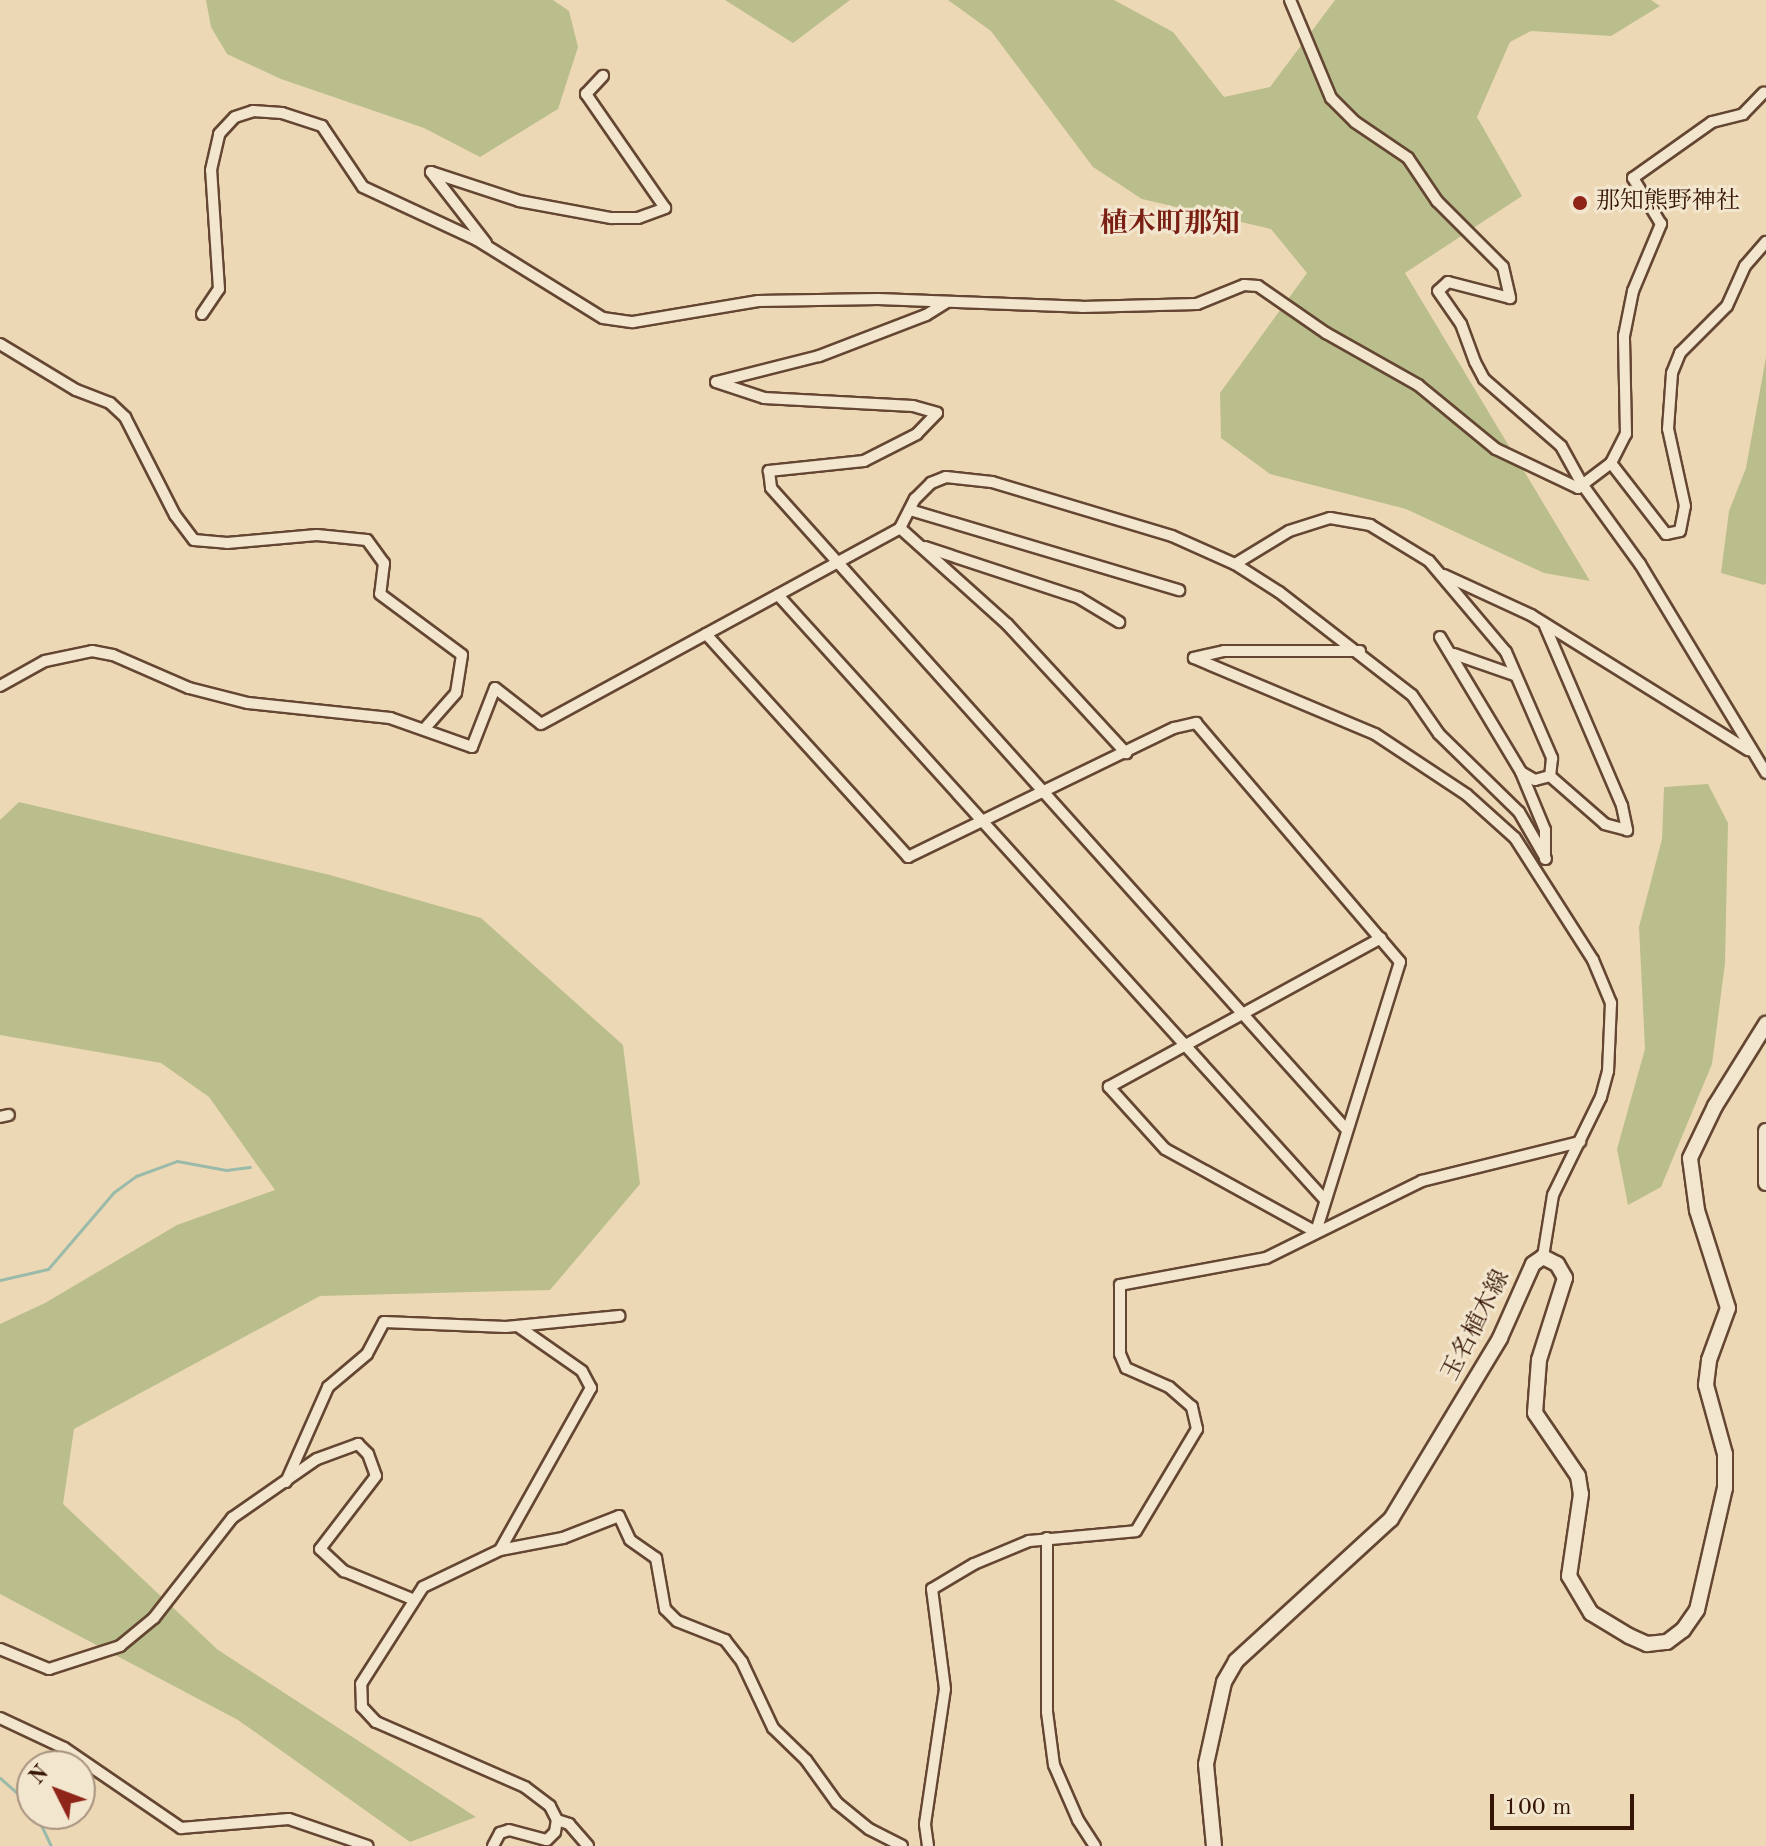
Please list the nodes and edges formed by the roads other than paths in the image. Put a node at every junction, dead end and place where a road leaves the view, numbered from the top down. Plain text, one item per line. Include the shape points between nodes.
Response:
1 (1290, 0) edge
2 (603, 76) dead end
3 (1764, 92) edge
4 (1766, 242) edge
5 (492, 250) junction
6 (948, 301) junction
7 (202, 314) dead end
8 (0, 344) edge
9 (1611, 463) junction
10 (1582, 484) junction
11 (910, 510) junction
12 (900, 528) junction
13 (919, 545) junction
14 (837, 562) junction
15 (1235, 564) junction
16 (1442, 574) junction
17 (1179, 590) dead end
18 (778, 595) junction
19 (1119, 622) dead end
20 (1545, 626) junction
21 (706, 634) junction
22 (1440, 637) dead end
23 (1360, 651) junction
24 (1454, 654) junction
25 (1514, 675) junction
26 (0, 686) edge
27 (426, 727) junction
28 (1751, 752) junction
29 (1126, 753) junction
30 (1521, 772) junction
31 (1766, 773) edge
32 (1550, 776) junction
33 (1045, 792) junction
34 (983, 821) junction
35 (1546, 859) junction
36 (1541, 872) junction
37 (1381, 938) junction
38 (1242, 1014) junction
39 (1766, 1024) edge
40 (1183, 1046) junction
41 (1346, 1129) junction
42 (1766, 1131) edge
43 (1580, 1142) junction
44 (1766, 1183) edge
45 (1325, 1200) junction
46 (1316, 1232) junction
47 (1543, 1257) junction
48 (619, 1316) dead end
49 (519, 1327) junction
50 (285, 1484) junction
51 (1047, 1538) junction
52 (500, 1550) junction
53 (412, 1599) junction
54 (0, 1649) edge
55 (0, 1718) edge
56 (557, 1820) junction
57 (888, 1844) edge
58 (368, 1846) edge
59 (493, 1846) edge
60 (588, 1846) edge
61 (902, 1846) edge
62 (928, 1846) edge
63 (1095, 1846) edge
64 (1214, 1846) edge

1 - 10 street via 1331,98 1355,122 1408,158 1437,201 1503,267 1510,298 1448,282 1438,291 1461,324 1484,379 1550,433
2 - 5 street via 586,94 665,208 638,218 611,218 519,201 431,172
3 - 9 street via 1743,114 1712,122 1633,178 1661,224 1630,306 1624,336 1626,434
4 - 9 street via 1745,266 1727,306 1680,353 1672,373 1668,429 1685,506 1680,531 1666,534
5 - 6 street via 588,311 618,323 758,301
5 - 7 street via 363,187 322,126 253,111 235,117 219,134 212,152 219,289
6 - 10 street via 1082,307 1197,304 1244,285 1258,286 1326,333 1418,385 1496,449 1573,488
6 - 14 street via 926,315 819,356 716,382 764,398 913,406 937,413 917,434 864,461 769,471 776,499
8 - 27 street via 76,390 110,403 125,417 175,515 194,540 317,535 367,540 384,563 380,594 462,655 456,693
9 - 10 street
10 - 28 street via 1640,564
11 - 12 street
11 - 15 street via 931,483 946,477 992,482 1099,511
11 - 17 street
12 - 13 street
12 - 14 street
13 - 19 street via 1079,598
13 - 29 street via 1007,624
14 - 18 street
14 - 33 street
15 - 16 street via 1289,531 1330,518 1370,525
15 - 23 street
16 - 20 street via 1482,588
16 - 25 street via 1506,652
18 - 21 street
18 - 34 street
20 - 28 street
20 - 32 street via 1622,806 1627,830 1605,824
21 - 27 street via 541,724 495,688 472,747
21 - 34 street via 908,857
22 - 24 street
23 - 35 street via 1412,695 1439,734 1519,812
23 - 36 street via 1224,651 1194,658 1387,741 1467,795 1515,838
24 - 25 street
24 - 30 street
25 - 32 street via 1552,758
26 - 27 street via 45,661 92,651 179,685 248,703
28 - 31 street
29 - 33 street
29 - 37 street via 1193,720
30 - 32 street via 1535,780
30 - 35 street via 1545,830
33 - 34 street
33 - 38 street
34 - 40 street
35 - 36 street
36 - 43 street via 1593,960 1611,1003 1608,1071
37 - 38 street
37 - 41 street via 1400,962
38 - 40 street
38 - 41 street
39 - 47 main road, 玉名植木線 via 1690,1158 1697,1210 1728,1308 1706,1385 1725,1454 1725,1488 1697,1610 1667,1642 1647,1644 1591,1613 1569,1576 1581,1494 1578,1476 1535,1413 1539,1360 1565,1278 1557,1264
40 - 45 street
40 - 46 street via 1109,1087 1165,1149
41 - 45 street
42 - 44 main road
43 - 46 street via 1422,1181
43 - 47 street via 1553,1195
45 - 46 street
46 - 51 street via 1266,1258 1120,1285 1120,1354 1126,1368 1169,1387 1192,1407 1197,1429 1136,1531
47 - 64 main road, 玉名植木線 via 1533,1264 1500,1338 1391,1519 1236,1661 1224,1682 1206,1764
48 - 49 street
49 - 50 street via 384,1322 361,1360 328,1387
49 - 52 street via 582,1371 591,1388
50 - 53 street via 329,1452 362,1446 376,1476 320,1549 344,1571
50 - 54 street via 232,1518 154,1618 120,1646 49,1669
51 - 62 street via 1001,1551 932,1589 945,1689 925,1824
51 - 63 street via 1047,1712 1054,1765
52 - 53 street via 423,1587
52 - 57 street via 563,1538 619,1516 630,1540 656,1558 665,1609 677,1621 725,1640 742,1662 773,1728 806,1760 837,1803
53 - 56 street via 361,1684 362,1707 400,1737 525,1787 550,1806
55 - 58 street via 64,1748 181,1828 289,1819
56 - 59 street via 547,1840 509,1830 500,1833
56 - 60 street via 569,1824
57 - 61 street

